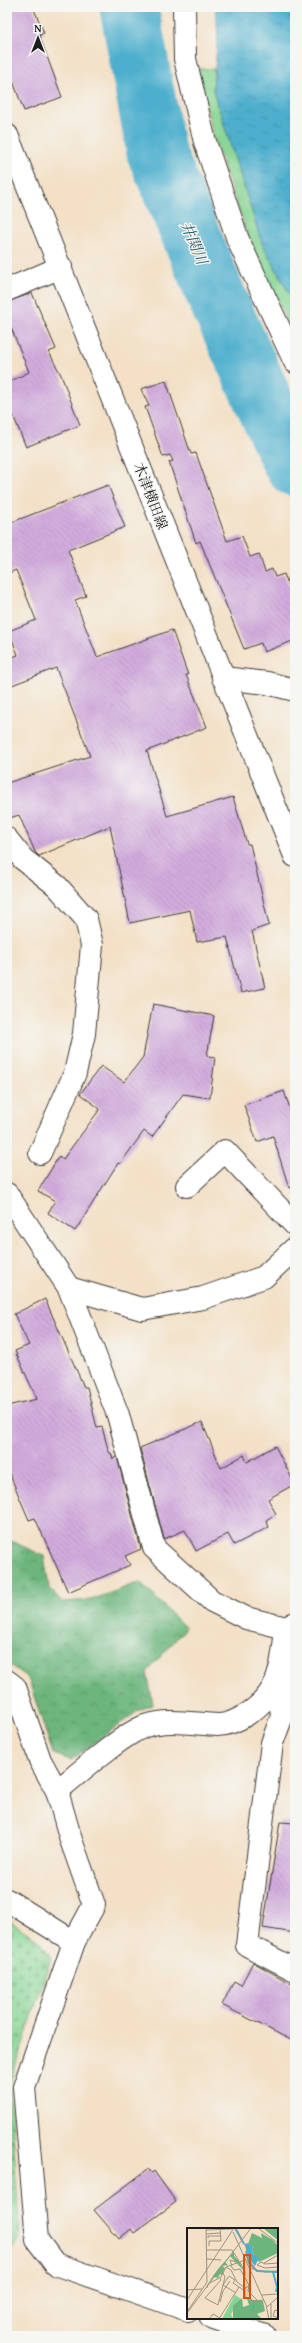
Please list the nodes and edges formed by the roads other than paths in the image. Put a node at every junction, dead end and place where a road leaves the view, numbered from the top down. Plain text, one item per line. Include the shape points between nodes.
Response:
1 (184, 7) edge
2 (7, 135) edge
3 (61, 267) junction
4 (7, 290) edge
5 (295, 362) edge
6 (222, 678) junction
7 (295, 690) edge
8 (7, 839) edge
9 (295, 856) edge
10 (40, 1152) dead end
11 (187, 1186) dead end
12 (7, 1194) edge
13 (295, 1225) edge
14 (295, 1248) edge
15 (69, 1288) junction
16 (290, 1626) edge
17 (278, 1680) junction
18 (7, 1681) edge
19 (57, 1791) junction
20 (7, 1900) edge
21 (74, 1942) junction
22 (295, 1970) edge
23 (187, 2310) edge
24 (214, 2319) edge
25 (265, 2336) edge

1 - 5 street via 185,59 205,142 238,240
2 - 3 street, 木津横田線
3 - 4 street
3 - 6 street, 木津横田線
6 - 7 street via 267,683
6 - 9 street, 木津横田線
8 - 10 street via 23,859 58,886 86,919 92,944 84,1034 74,1073
11 - 13 street via 225,1151
12 - 15 street
14 - 15 street via 264,1277 203,1298 142,1310
15 - 16 street via 118,1415 154,1548 198,1590 217,1604 246,1618
16 - 17 street
17 - 19 street via 268,1697 238,1720 220,1725 160,1722 130,1734
17 - 22 street via 282,1716 272,1743 247,1945
18 - 19 street via 15,1687 40,1760
19 - 21 street via 94,1905
20 - 21 street
21 - 23 street via 24,2087 37,2240 55,2264
24 - 25 street

